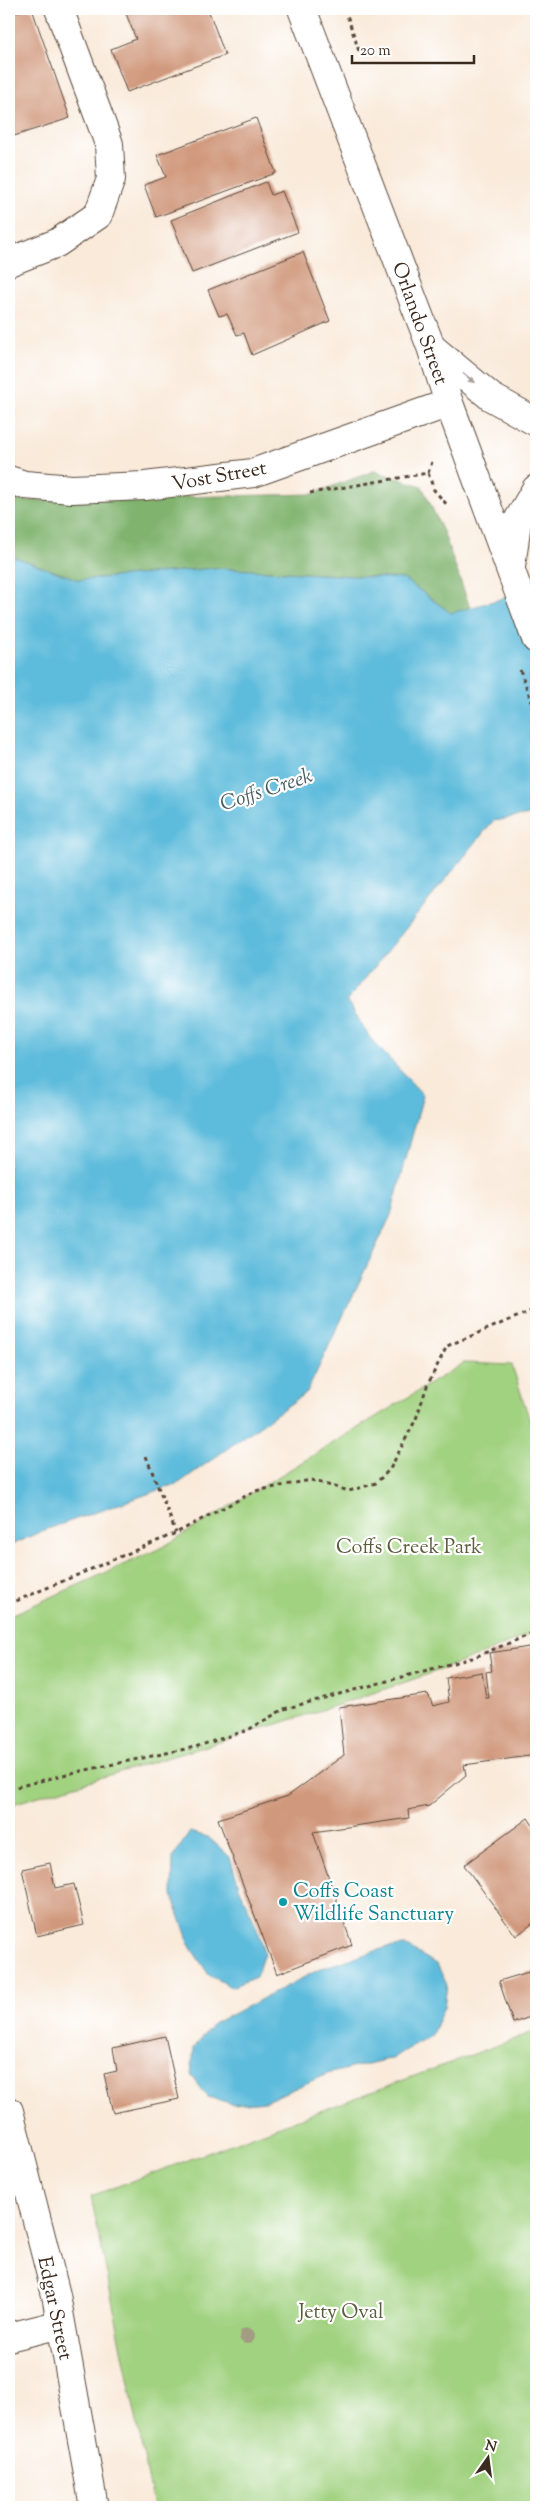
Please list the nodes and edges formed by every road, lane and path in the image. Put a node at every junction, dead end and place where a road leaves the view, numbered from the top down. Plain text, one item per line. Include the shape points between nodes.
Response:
1 (58, 9) edge
2 (302, 9) edge
3 (9, 262) edge
4 (431, 347) junction
5 (449, 403) junction
6 (536, 422) edge
7 (9, 480) edge
8 (536, 489) edge
9 (511, 571) junction
10 (536, 639) edge
11 (536, 1309) edge
12 (146, 1456) dead end
13 (176, 1533) junction
14 (9, 1604) edge
15 (536, 1632) edge
16 (9, 1789) edge
17 (9, 2111) edge
18 (61, 2324) junction
19 (9, 2336) edge
20 (94, 2507) edge

1 - 3 street via 109,144 111,179 98,216 56,243
2 - 4 street, Orlando Street
4 - 5 street, Orlando Street
4 -> 6 street via 491,397
5 - 7 street, Vost Street via 253,473 145,486 72,489
5 - 9 street, Orlando Street
8 - 9 street via 518,522
9 - 10 street, Orlando Street
11 - 13 path via 447,1346 427,1386 416,1419 390,1469 376,1483 349,1491 311,1480 255,1491
12 - 13 path
13 - 14 path
15 - 16 path via 425,1673 284,1709 248,1730 195,1747
17 - 18 street, Edgar Street
18 - 19 street
18 - 20 street, Edgar Street

